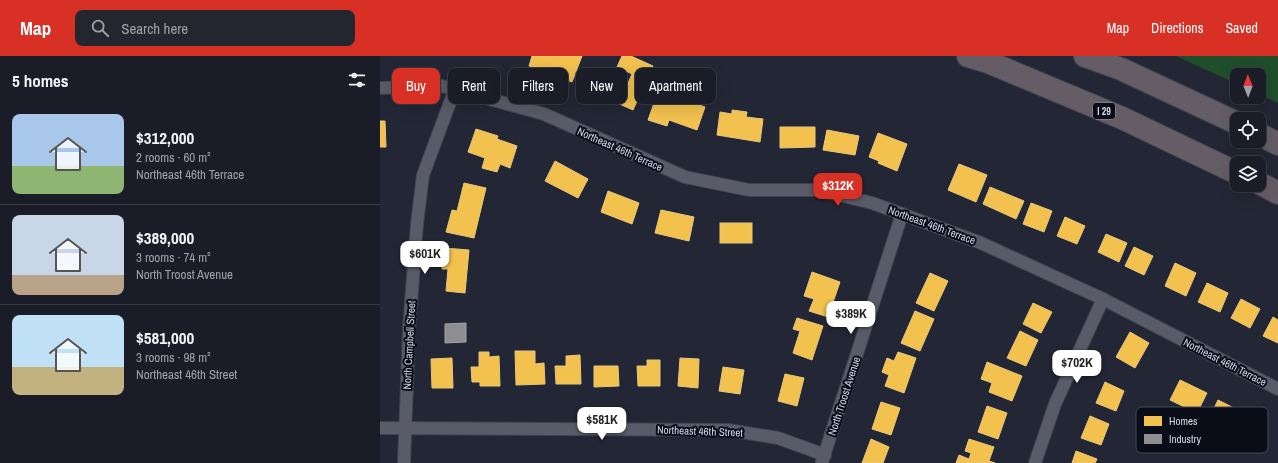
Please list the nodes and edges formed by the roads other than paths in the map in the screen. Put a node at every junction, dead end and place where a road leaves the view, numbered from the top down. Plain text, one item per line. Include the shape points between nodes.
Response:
1 (968, 56) edge
2 (1085, 56) edge
3 (448, 87) edge
4 (380, 88) edge
5 (500, 102) edge
6 (449, 104) edge
7 (1230, 120) edge
8 (1266, 138) edge
9 (1278, 144) edge
10 (1230, 170) edge
11 (1266, 187) edge
12 (1278, 193) edge
13 (902, 214) junction
14 (1102, 299) junction
15 (1278, 389) edge
16 (405, 427) junction
17 (380, 428) edge
18 (823, 459) edge
19 (404, 463) edge
20 (1035, 463) edge

1 - 10 highway, I 29 via 1122,118
2 - 7 highway via 1121,69
3 - 4 street, Northeast 46th Terrace
5 - 13 street, Northeast 46th Terrace via 544,114 685,177 749,190 818,190
6 - 16 street, North Campbell Street via 423,175 409,330
8 - 9 highway
11 - 12 highway
13 - 14 street, Northeast 46th Terrace via 981,243
13 - 18 street, North Troost Avenue
14 - 15 street, Northeast 46th Terrace
14 - 20 street via 1055,404
16 - 17 street, Northeast 46th Street
16 - 18 street, Northeast 46th Street via 728,430 778,438
16 - 19 street, North Campbell Street

